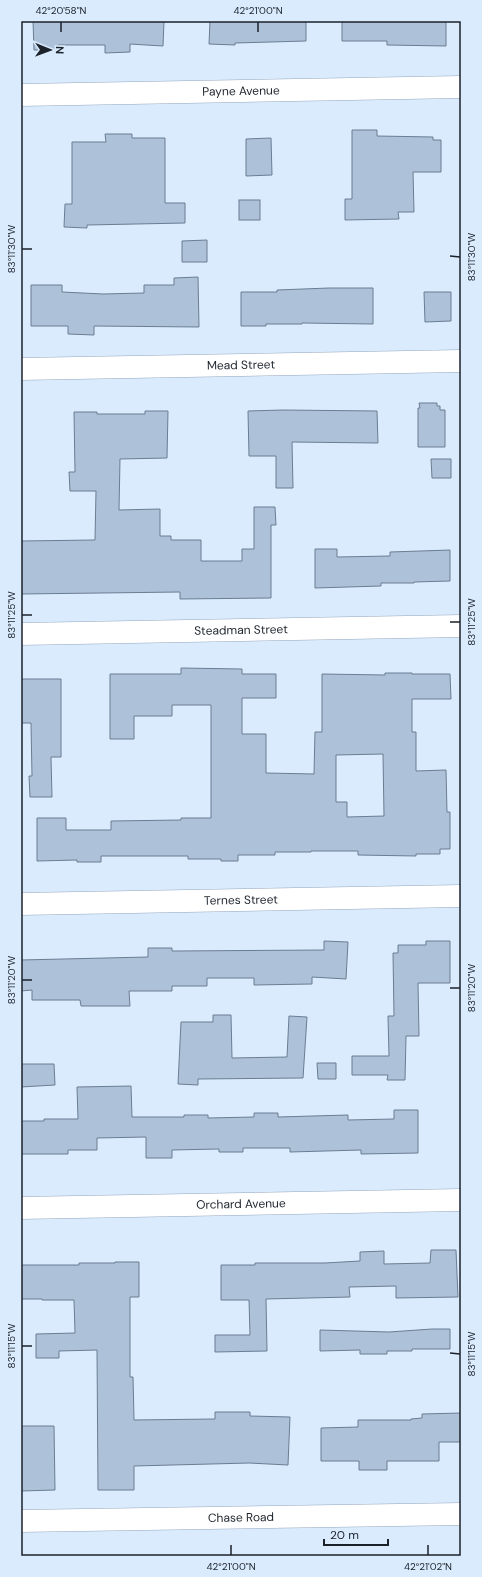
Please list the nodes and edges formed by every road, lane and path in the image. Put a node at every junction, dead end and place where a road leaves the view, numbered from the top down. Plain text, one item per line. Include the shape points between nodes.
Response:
1 (461, 87) edge
2 (21, 95) edge
3 (461, 361) edge
4 (21, 369) edge
5 (461, 626) edge
6 (21, 634) edge
7 (461, 896) edge
8 (21, 904) edge
9 (461, 1200) edge
10 (21, 1208) edge
11 (461, 1514) edge
12 (21, 1521) edge

1 - 2 street, Payne Avenue
3 - 4 street, Mead Street
5 - 6 street, Steadman Street
7 - 8 street, Ternes Street
9 - 10 street, Orchard Avenue
11 - 12 street, Chase Road

